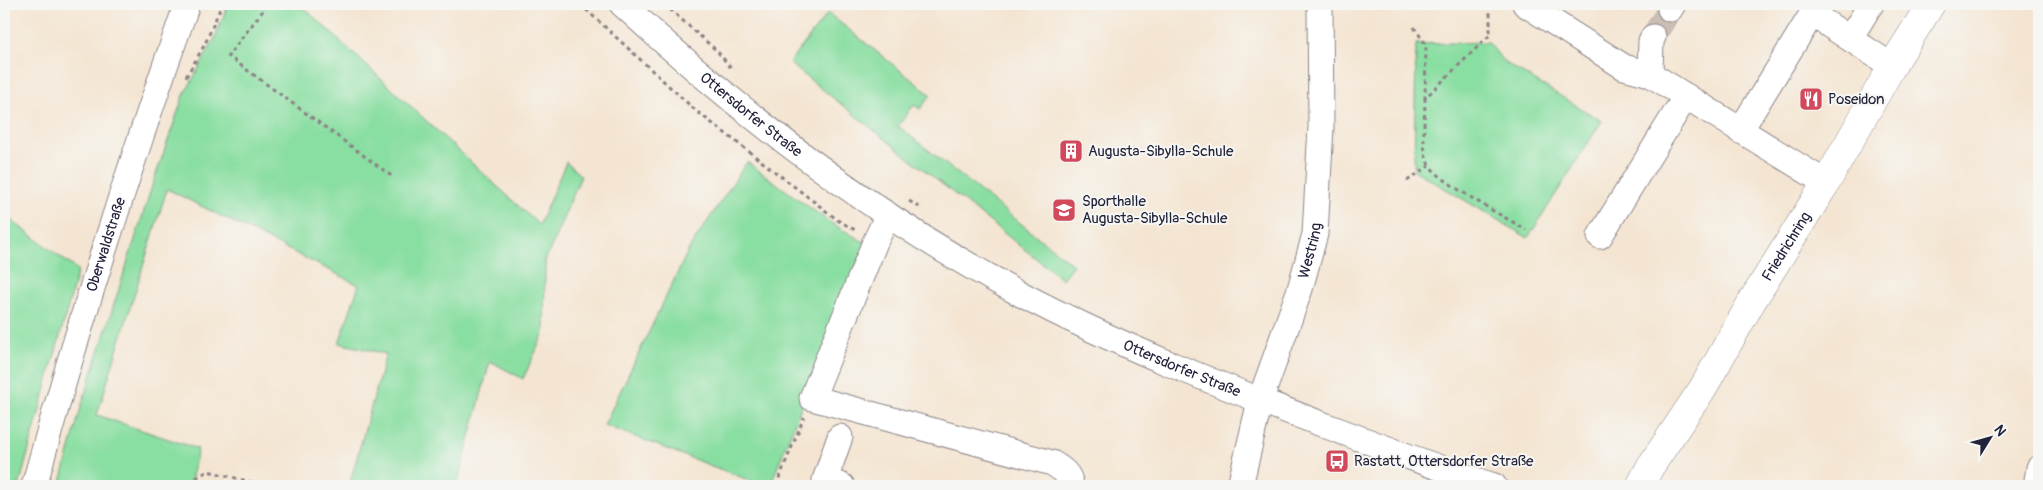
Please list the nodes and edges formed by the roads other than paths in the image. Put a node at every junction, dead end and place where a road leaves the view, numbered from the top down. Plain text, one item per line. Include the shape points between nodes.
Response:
1 (187, 4) edge
2 (622, 4) edge
3 (1320, 4) edge
4 (1525, 4) edge
5 (1871, 4) edge
6 (1931, 4) edge
7 (1653, 37) tunnel mouth
8 (1850, 38) junction
9 (1892, 66) junction
10 (1650, 74) junction
11 (1686, 96) junction
12 (1740, 131) junction
13 (1826, 183) junction
14 (888, 215) junction
15 (1600, 236) dead end
16 (1260, 401) junction
17 (840, 437) dead end
18 (2039, 468) edge
19 (1468, 482) edge
20 (830, 484) edge
21 (34, 486) edge
22 (1071, 486) edge
23 (1240, 486) edge
24 (1494, 486) edge
25 (1640, 486) edge
26 (2036, 486) edge

1 - 21 street, Oberwaldstraße via 117,204
2 - 14 street, Ottersdorfer Straße via 745,112
3 - 16 street, Westring via 1322,127 1315,234 1300,289
4 - 10 street via 1624,67
5 - 8 street
6 - 9 main road, Friedrichring
7 - 10 street
8 - 9 street
8 - 12 street via 1812,14
9 - 13 main road, Friedrichring
10 - 11 street
11 - 12 street
11 - 15 street
12 - 13 street
13 - 25 main road, Friedrichring
14 - 16 street, Ottersdorfer Straße via 1016,291 1077,322
14 - 22 street via 812,398 1052,463 1064,470
16 - 19 street, Ottersdorfer Straße
16 - 23 street, Westring
17 - 20 street
18 - 26 street
19 - 24 street, Ottersdorfer Straße

